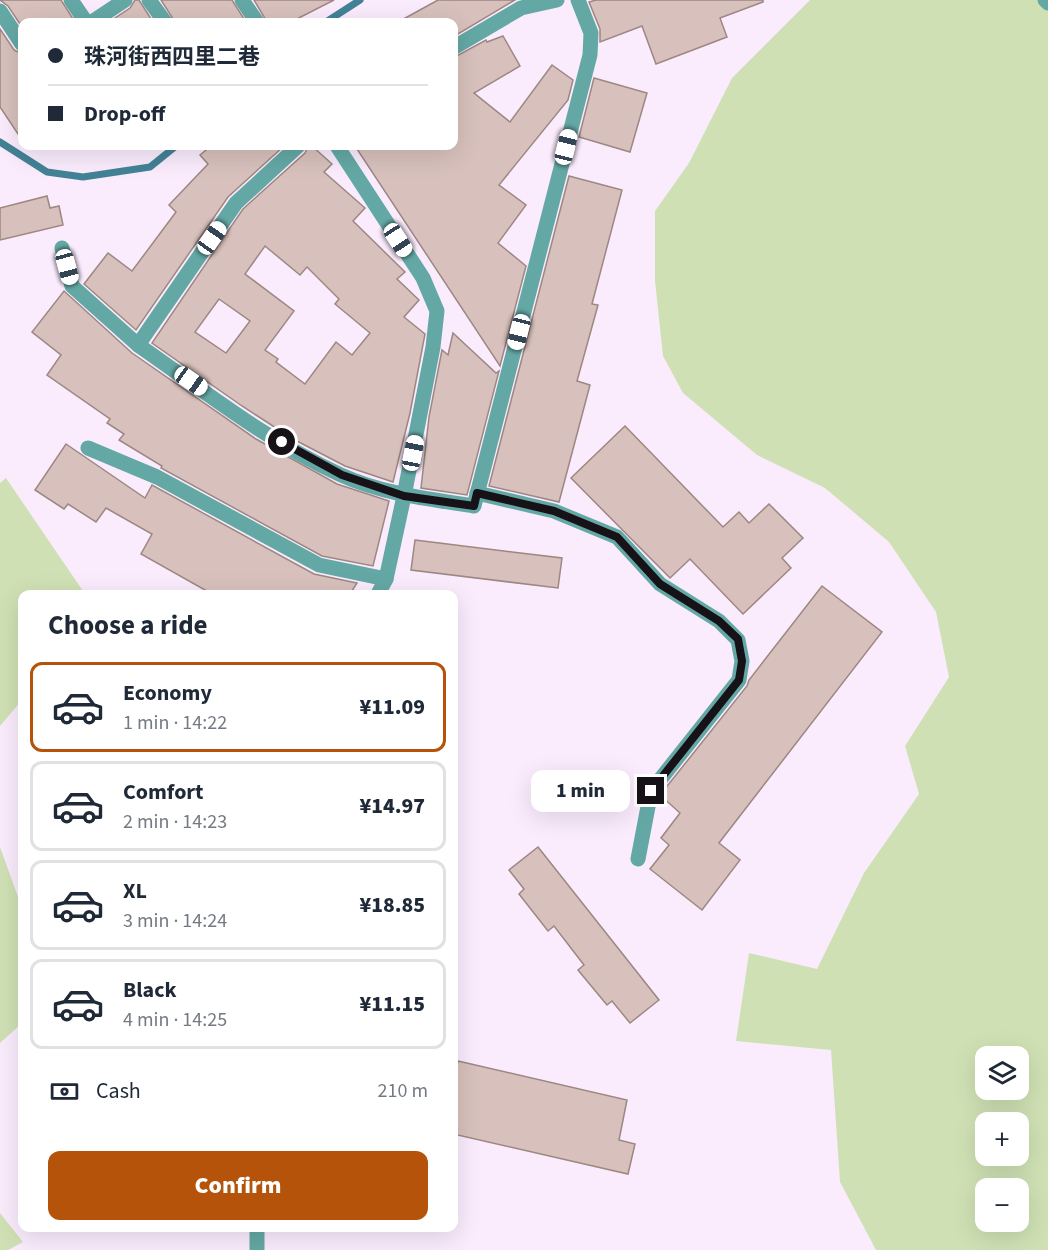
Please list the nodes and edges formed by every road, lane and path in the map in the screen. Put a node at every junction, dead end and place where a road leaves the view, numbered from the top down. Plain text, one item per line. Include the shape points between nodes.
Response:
1 (71, 0) edge
2 (125, 0) edge
3 (149, 0) edge
4 (242, 0) edge
5 (557, 0) edge
6 (578, 0) edge
7 (0, 11) edge
8 (83, 18) edge
9 (98, 18) edge
10 (162, 18) edge
11 (254, 18) edge
12 (18, 38) edge
13 (458, 45) edge
14 (294, 150) edge
15 (340, 150) edge
16 (62, 248) dead end
17 (138, 345) junction
18 (88, 448) dead end
19 (477, 493) junction
20 (404, 496) junction
21 (386, 579) junction
22 (380, 590) edge
23 (638, 859) dead end
24 (257, 1232) edge
25 (257, 1250) edge

1 - 8 street
2 - 9 street
3 - 10 street
4 - 11 street
5 - 13 street via 521,8
6 - 19 street via 591,33 590,55
7 - 12 street
14 - 17 street via 236,203
15 - 20 street via 423,278 437,311 434,347
16 - 17 street via 72,286
17 - 20 street via 262,431 342,475
18 - 21 street via 158,477 319,565
19 - 20 street via 474,506
19 - 23 street via 554,511 617,537 660,584 719,621 738,639 742,661 739,680 651,791
20 - 21 street
21 - 22 street
24 - 25 street

